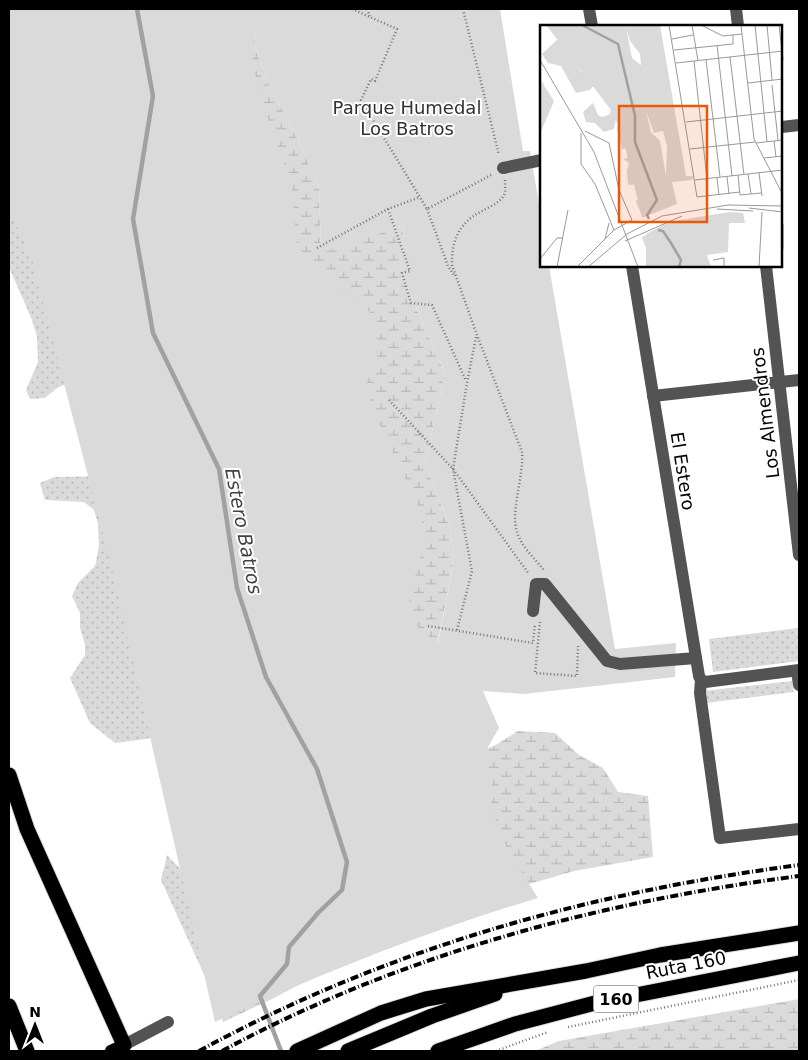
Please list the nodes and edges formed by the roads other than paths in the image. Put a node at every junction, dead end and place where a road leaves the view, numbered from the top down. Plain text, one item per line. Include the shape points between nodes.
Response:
1 (589, 9) edge
2 (736, 9) edge
3 (592, 25) edge
4 (738, 25) edge
5 (799, 125) edge
6 (783, 127) edge
7 (540, 160) edge
8 (503, 168) road end
9 (632, 268) edge
10 (766, 268) edge
11 (799, 380) edge
12 (779, 382) junction
13 (653, 396) junction
14 (799, 555) edge
15 (533, 611) dead end
16 (696, 658) junction
17 (798, 670) edge
18 (701, 680) junction
19 (799, 685) edge
20 (9, 775) edge
21 (799, 829) edge
22 (799, 933) edge
23 (799, 962) edge
24 (586, 970) junction
25 (9, 1006) edge
26 (168, 1022) dead end
27 (118, 1048) edge
28 (299, 1050) edge
29 (27, 1051) edge
30 (348, 1051) edge
31 (438, 1051) edge

1 - 3 street
2 - 4 street
5 - 6 street
7 - 8 street
9 - 13 street, El Estero
10 - 12 street, Los Almendros
11 - 12 street
12 - 13 street
12 - 14 street, Los Almendros
13 - 16 street, El Estero
15 - 16 street via 536,584 545,584 602,657 613,664
16 - 18 street, El Estero
17 - 18 street
17 - 19 street
18 - 21 street, El Estero via 700,693 720,838
20 - 27 highway via 31,838
22 - 24 highway, Ruta 160 / 160
23 - 31 highway, Ruta 160 / 160 via 569,1010 515,1024
24 - 28 highway, Ruta 160 / 160 via 426,998 381,1013
24 - 30 highway, Ruta 160 / 160 via 461,1005
25 - 29 highway
26 - 27 street

